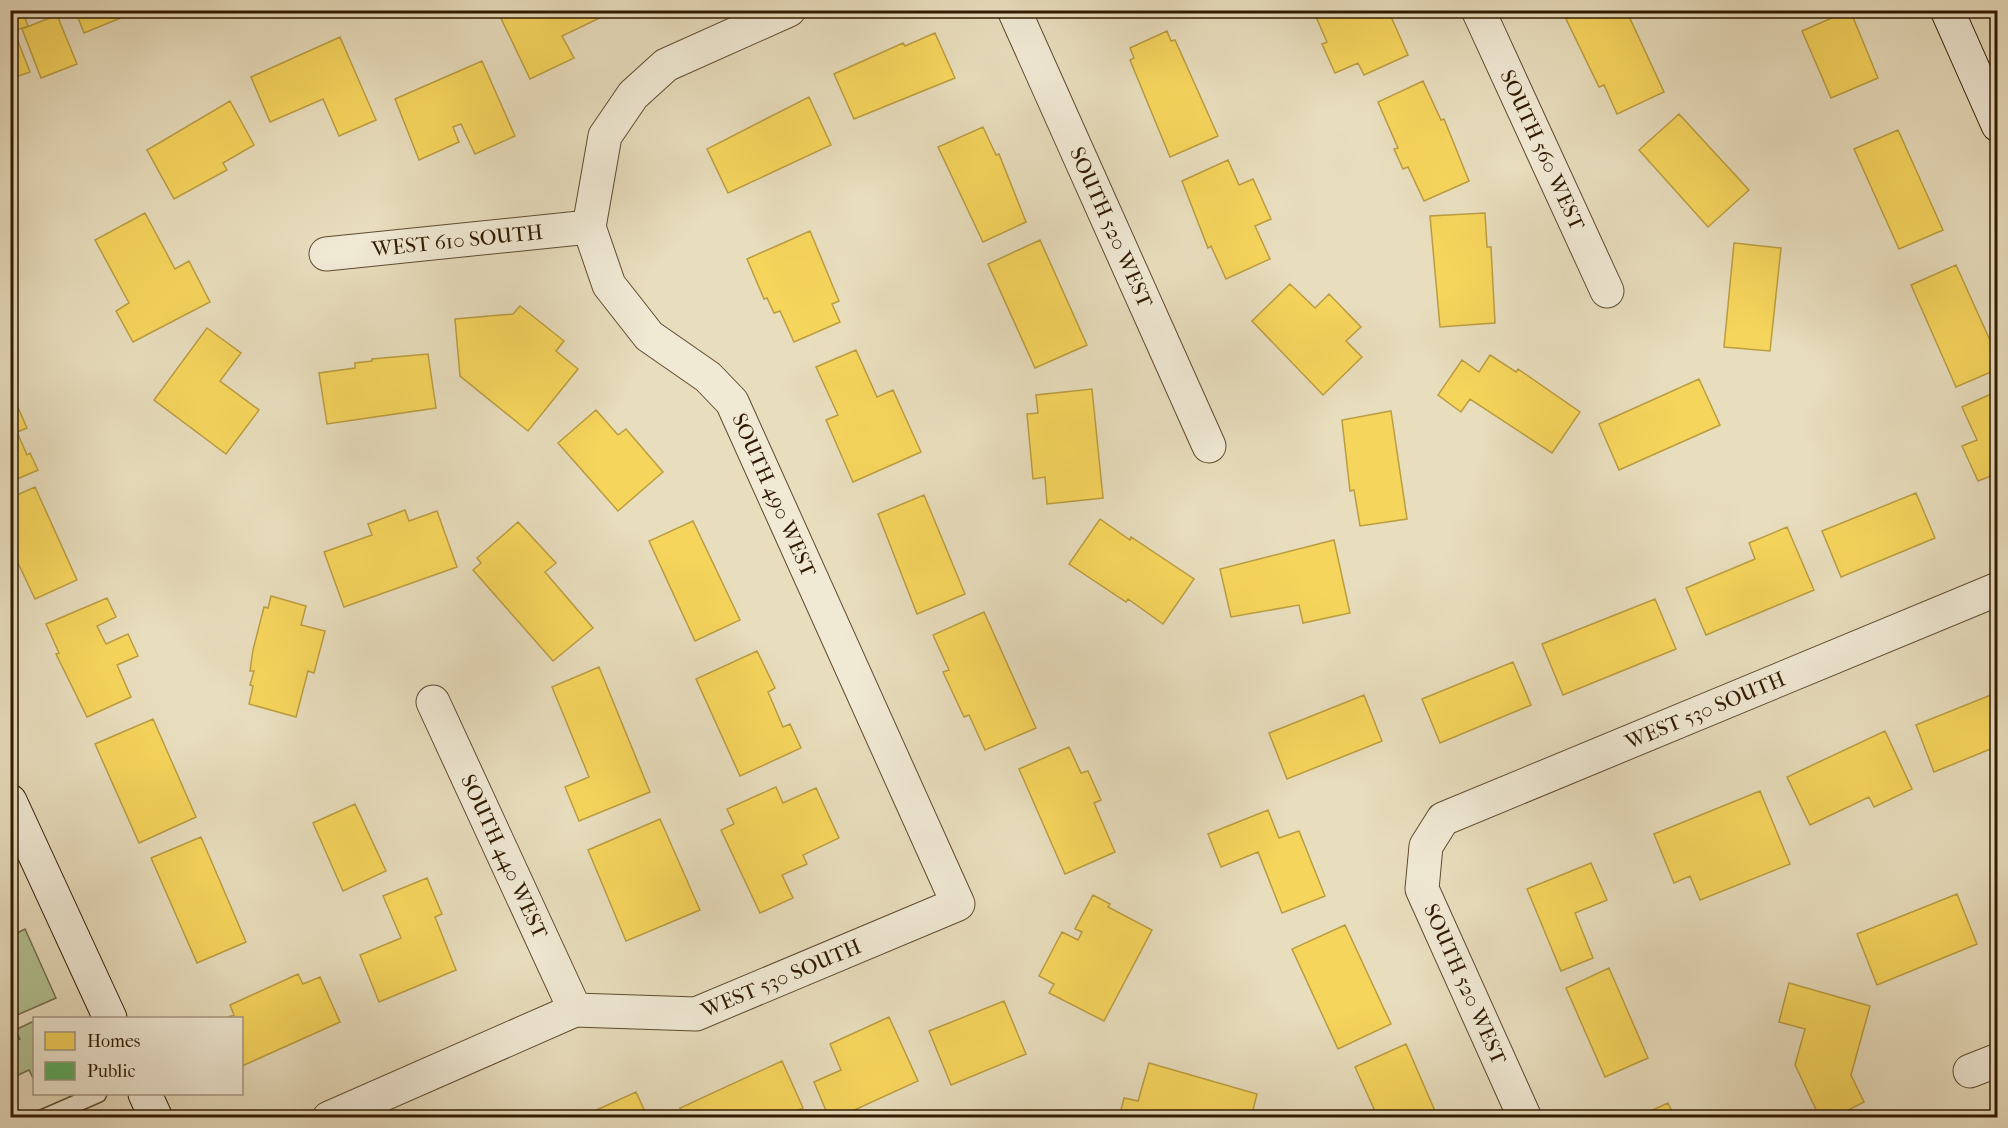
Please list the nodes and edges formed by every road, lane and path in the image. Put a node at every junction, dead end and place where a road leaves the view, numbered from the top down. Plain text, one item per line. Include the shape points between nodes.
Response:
1 (789, 10) edge
2 (1014, 10) edge
3 (1478, 10) edge
4 (1947, 10) edge
5 (1998, 125) edge
6 (589, 227) junction
7 (326, 254) dead end
8 (1607, 291) dead end
9 (1209, 446) dead end
10 (1998, 589) edge
11 (433, 702) dead end
12 (10, 801) edge
13 (1426, 846) joint
14 (958, 904) joint
15 (575, 1010) junction
16 (110, 1017) edge
17 (96, 1095) edge
18 (145, 1095) edge
19 (43, 1118) edge
20 (156, 1118) edge
21 (329, 1118) edge
22 (1525, 1118) edge

1 - 6 street, SOUTH 490 WEST via 666,65 633,95 605,136
2 - 9 street, SOUTH 520 WEST
3 - 8 street, SOUTH 560 WEST
4 - 5 street
6 - 7 street, WEST 610 SOUTH
6 - 14 street, SOUTH 490 WEST via 609,285 649,336 708,377 732,402
10 - 13 street, WEST 530 SOUTH via 1443,819
11 - 15 street, SOUTH 440 WEST
12 - 16 street
13 - 22 street, SOUTH 520 WEST via 1422,889
14 - 15 street, WEST 530 SOUTH via 696,1014
15 - 21 street, WEST 530 SOUTH
17 - 19 lane
18 - 20 street

